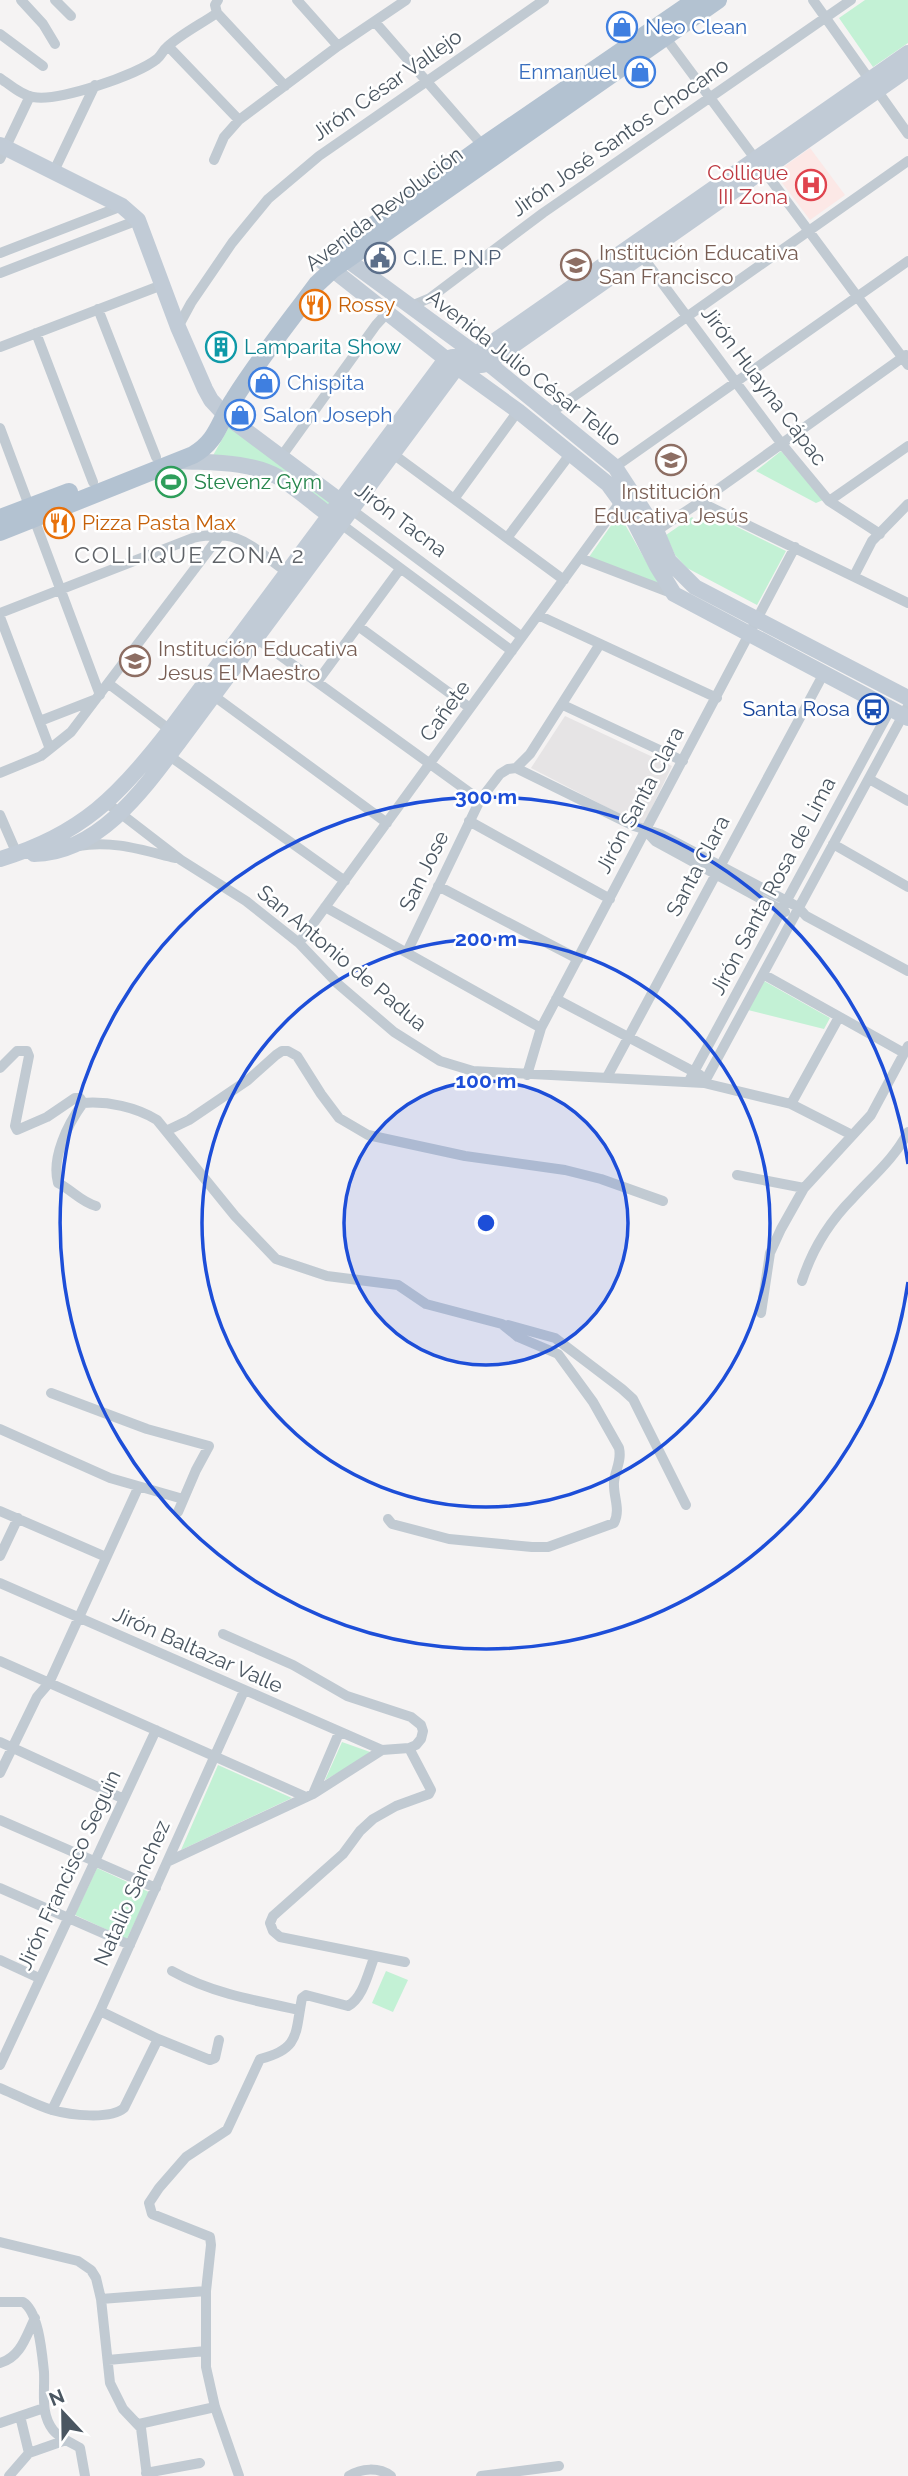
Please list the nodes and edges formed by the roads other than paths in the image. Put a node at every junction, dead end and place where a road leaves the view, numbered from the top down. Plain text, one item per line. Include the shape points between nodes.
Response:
1 (21, 0) edge
2 (55, 0) edge
3 (218, 0) edge
4 (297, 0) edge
5 (406, 0) edge
6 (544, 0) edge
7 (718, 0) edge
8 (813, 0) edge
9 (851, 0) edge
10 (694, 1) edge
11 (217, 13) junction
12 (71, 16) dead end
13 (826, 18) junction
14 (375, 22) junction
15 (0, 34) edge
16 (665, 37) junction
17 (55, 44) dead end
18 (168, 46) junction
19 (338, 46) junction
20 (908, 54) edge
21 (43, 66) dead end
22 (908, 69) edge
23 (0, 78) edge
24 (426, 81) junction
25 (95, 85) junction
26 (873, 85) junction
27 (285, 86) junction
28 (30, 96) junction
29 (710, 97) junction
30 (239, 120) junction
31 (908, 134) edge
32 (483, 146) junction
33 (2, 150) edge
34 (214, 160) dead end
35 (908, 161) edge
36 (760, 164) junction
37 (54, 171) junction
38 (122, 206) junction
39 (138, 220) junction
40 (809, 231) junction
41 (637, 250) junction
42 (0, 253) edge
43 (334, 261) junction
44 (907, 263) edge
45 (0, 273) edge
46 (162, 285) junction
47 (857, 296) junction
48 (411, 306) junction
49 (99, 309) junction
50 (387, 313) junction
51 (687, 317) junction
52 (178, 327) junction
53 (36, 333) junction
54 (0, 347) edge
55 (482, 358) junction
56 (906, 358) edge
57 (452, 363) junction
58 (735, 382) junction
59 (221, 410) junction
60 (519, 411) junction
61 (549, 414) junction
62 (0, 428) edge
63 (780, 443) junction
64 (908, 446) edge
65 (571, 453) junction
66 (393, 454) junction
67 (156, 457) junction
68 (281, 457) junction
69 (180, 461) junction
70 (615, 467) junction
71 (93, 482) junction
72 (454, 499) junction
73 (621, 501) junction
74 (829, 501) junction
75 (700, 502) junction
76 (908, 504) edge
77 (346, 505) junction
78 (32, 513) junction
79 (0, 518) edge
80 (335, 520) junction
81 (0, 532) edge
82 (220, 534) junction
83 (650, 534) junction
84 (880, 534) junction
85 (508, 538) junction
86 (795, 547) junction
87 (580, 558) junction
88 (400, 569) junction
89 (287, 572) junction
90 (854, 576) junction
91 (564, 580) junction
92 (669, 588) junction
93 (62, 589) junction
94 (908, 603) edge
95 (0, 615) edge
96 (538, 615) junction
97 (358, 626) junction
98 (754, 627) junction
99 (522, 637) junction
100 (256, 638) junction
101 (600, 644) junction
102 (512, 651) junction
103 (824, 673) junction
104 (317, 682) junction
105 (109, 684) junction
106 (214, 696) junction
107 (99, 697) junction
108 (717, 698) junction
109 (908, 698) edge
110 (563, 705) junction
111 (470, 708) junction
112 (902, 712) edge
113 (40, 721) junction
114 (176, 734) junction
115 (50, 749) junction
116 (163, 751) junction
117 (683, 761) junction
118 (430, 764) junction
119 (516, 768) junction
120 (0, 773) edge
121 (869, 779) junction
122 (480, 800) junction
123 (908, 802) edge
124 (114, 808) junction
125 (0, 815) edge
126 (469, 821) junction
127 (93, 823) junction
128 (387, 823) junction
129 (646, 831) junction
130 (111, 844) junction
131 (833, 844) junction
132 (64, 849) junction
133 (17, 854) junction
134 (0, 859) edge
135 (181, 860) junction
136 (718, 870) junction
137 (345, 881) junction
138 (438, 886) junction
139 (908, 887) edge
140 (610, 899) junction
141 (784, 906) junction
142 (325, 907) junction
143 (795, 912) junction
144 (299, 943) junction
145 (407, 952) junction
146 (578, 959) junction
147 (908, 971) edge
148 (763, 974) junction
149 (556, 999) junction
150 (839, 1017) junction
151 (541, 1028) junction
152 (628, 1037) junction
153 (906, 1049) edge
154 (0, 1068) edge
155 (527, 1075) junction
156 (692, 1076) junction
157 (607, 1077) junction
158 (706, 1081) junction
159 (83, 1103) junction
160 (791, 1104) junction
161 (166, 1131) junction
162 (908, 1132) edge
163 (852, 1135) junction
164 (737, 1175) dead end
165 (804, 1188) junction
166 (663, 1201) dead end
167 (96, 1206) dead end
168 (802, 1281) dead end
169 (761, 1313) dead end
170 (502, 1324) junction
171 (51, 1393) dead end
172 (0, 1429) edge
173 (138, 1488) junction
174 (183, 1499) junction
175 (686, 1505) dead end
176 (0, 1511) edge
177 (178, 1512) dead end
178 (18, 1518) junction
179 (388, 1519) dead end
180 (0, 1556) edge
181 (106, 1557) junction
182 (0, 1583) edge
183 (79, 1618) junction
184 (223, 1634) dead end
185 (0, 1661) edge
186 (49, 1683) junction
187 (244, 1691) junction
188 (156, 1730) junction
189 (339, 1733) junction
190 (0, 1742) edge
191 (12, 1747) junction
192 (409, 1748) junction
193 (382, 1750) junction
194 (215, 1756) junction
195 (0, 1773) edge
196 (309, 1795) junction
197 (124, 1798) junction
198 (0, 1820) edge
199 (94, 1861) junction
200 (167, 1862) junction
201 (0, 1888) edge
202 (156, 1888) junction
203 (68, 1918) junction
204 (130, 1945) junction
205 (374, 1958) junction
206 (0, 1960) edge
207 (405, 1962) dead end
208 (172, 1971) dead end
209 (39, 1978) junction
210 (300, 2010) junction
211 (100, 2011) junction
212 (0, 2029) edge
213 (13, 2035) junction
214 (158, 2039) junction
215 (219, 2040) dead end
216 (0, 2065) edge
217 (0, 2088) edge
218 (52, 2110) junction
219 (0, 2242) edge
220 (206, 2291) junction
221 (101, 2299) junction
222 (0, 2302) edge
223 (35, 2318) junction
224 (205, 2351) junction
225 (108, 2360) junction
226 (0, 2363) edge
227 (215, 2407) junction
228 (44, 2408) junction
229 (20, 2416) junction
230 (0, 2423) edge
231 (139, 2424) junction
232 (66, 2440) junction
233 (29, 2454) junction
234 (200, 2463) dead end
235 (559, 2466) dead end
236 (147, 2475) edge
237 (496, 2475) edge
238 (9, 2476) edge
239 (85, 2476) edge
240 (239, 2476) edge
241 (349, 2476) edge
242 (391, 2476) edge
243 (481, 2476) edge

1 - 17 street
2 - 12 street
3 - 11 street
4 - 19 street
5 - 14 street
6 - 24 street, Jirón César Vallejo
7 - 16 main road, Avenida Revolución
8 - 13 street
9 - 13 street, Jirón José Santos Chocano
10 - 32 main road, Avenida Revolución
11 - 18 street
11 - 27 street
13 - 26 street
13 - 29 street, Jirón José Santos Chocano
14 - 19 street
14 - 24 street
15 - 21 street
16 - 29 street
16 - 43 main road, Avenida Revolución
18 - 25 street via 140,69
18 - 30 street
19 - 27 street
20 - 26 street
22 - 26 street
23 - 28 street
24 - 32 street
24 - 52 street, Jirón César Vallejo via 319,156 268,200 232,243
25 - 28 street via 62,96
25 - 37 street
26 - 31 street
26 - 36 street
27 - 30 street
28 - 33 street
29 - 36 street
29 - 48 street, Jirón José Santos Chocano via 430,298
30 - 34 street via 224,137
32 - 43 main road, Avenida Revolución
33 - 37 street
35 - 40 street
36 - 40 street
36 - 41 street
37 - 38 street
38 - 39 street
38 - 42 street
39 - 45 street
39 - 46 street, Jirón Tacna
40 - 47 street
40 - 51 street
41 - 51 street, Jirón Huayna Cápac
41 - 55 street
43 - 48 street, Avenida Julio César Tello
43 - 50 street, Avenida Julio César Tello
43 - 59 main road, Avenida Revolución via 233,380
44 - 47 street
46 - 49 street
46 - 52 street, Jirón Tacna
47 - 56 street
47 - 58 street
48 - 55 street, Avenida Julio César Tello
49 - 53 street
49 - 67 street
50 - 57 street, Avenida Julio César Tello
50 - 68 street
51 - 58 street, Jirón Huayna Cápac
51 - 61 street
52 - 59 street, Jirón Tacna via 205,389
53 - 54 street
53 - 71 street
55 - 57 street via 482,366
55 - 61 street, Avenida Julio César Tello
56 - 63 street
57 - 60 street, Avenida Julio César Tello
57 - 66 street
57 - 77 street
58 - 63 street, Jirón Huayna Cápac
58 - 70 street
59 - 67 main road, Avenida Revolución via 196,440
59 - 68 street, Jirón Tacna
59 - 69 main road, Avenida Revolución via 214,438
60 - 65 street, Avenida Julio César Tello
60 - 72 street
61 - 70 street, Avenida Julio César Tello
62 - 78 street
63 - 74 street, Jirón Huayna Cápac
63 - 75 street
64 - 74 street
65 - 73 street, Avenida Julio César Tello
65 - 85 street
66 - 72 street
66 - 77 street
67 - 71 main road, Avenida Revolución
68 - 77 street, Jirón Tacna
69 - 78 main road, Avenida Revolución
69 - 80 street via 262,471
70 - 83 street, Avenida Julio César Tello
71 - 78 main road, Avenida Revolución
72 - 85 street
73 - 83 street, Avenida Julio César Tello
73 - 87 street, Cañete
74 - 84 street, Jirón Huayna Cápac
75 - 83 street
75 - 86 street
76 - 84 street
77 - 80 street
77 - 99 street, Jirón Tacna
78 - 79 main road, Avenida Revolución
78 - 81 main road, Avenida Revolución
78 - 93 street
80 - 88 street
80 - 89 street
80 - 100 street
82 - 89 street via 241,540
82 - 93 street via 193,538
82 - 105 street
83 - 92 street, Avenida Julio César Tello
83 - 98 street, Avenida Julio César Tello via 695,587
84 - 90 street
85 - 91 street
86 - 90 street
86 - 98 street, Jirón Santa Clara
87 - 91 street, Cañete
87 - 92 street
88 - 97 street
88 - 102 street
89 - 114 street
90 - 94 street
91 - 96 street, Cañete
92 - 98 street
93 - 95 street
93 - 107 street
95 - 113 street
96 - 99 street, Cañete
96 - 101 street
97 - 104 street
97 - 111 street
98 - 103 street
98 - 108 street, Jirón Santa Clara
98 - 109 street
99 - 102 street, Cañete
100 - 104 street
100 - 106 street
101 - 108 street
101 - 110 street, San Jose
102 - 111 street, Cañete
103 - 112 street
103 - 136 street, Santa Clara
104 - 118 street
105 - 107 street
105 - 114 street
106 - 114 street
106 - 128 street
107 - 113 street
107 - 115 street via 71,732
108 - 117 street, Jirón Santa Clara
110 - 117 street
110 - 119 street, San Jose
111 - 118 street, Cañete
112 - 121 street, Jirón Santa Rosa de Lima
112 - 141 street, Jirón Santa Rosa de Lima
113 - 115 street
114 - 116 street
115 - 120 street
116 - 124 street
116 - 137 street
117 - 129 street, Jirón Santa Clara
118 - 122 street
118 - 128 street, Cañete
119 - 122 street, San Jose via 500,774
119 - 129 street
121 - 123 street
121 - 131 street, Jirón Santa Rosa de Lima
122 - 126 street, San Jose
124 - 127 street
124 - 135 street, San Antonio de Padua
125 - 133 street
126 - 138 street, San Jose
126 - 140 street
127 - 130 street
127 - 132 street
127 - 133 street
128 - 137 street, Cañete
129 - 136 street via 655,841
129 - 140 street, Jirón Santa Clara
130 - 132 street, San Antonio de Padua
130 - 135 street, San Antonio de Padua
131 - 139 street
131 - 143 street, Jirón Santa Rosa de Lima
132 - 133 street
133 - 134 street
135 - 144 street, San Antonio de Padua via 246,901
136 - 141 street
136 - 152 street, Santa Clara
137 - 142 street, Cañete
138 - 145 street, San Jose
138 - 146 street
140 - 146 street, Jirón Santa Clara
141 - 143 street
141 - 156 street, Jirón Santa Rosa de Lima
142 - 144 street, Cañete
142 - 145 street
143 - 147 street
143 - 148 street, Jirón Santa Rosa de Lima
144 - 155 street, San Antonio de Padua via 394,1032 440,1061 472,1071
145 - 151 street
146 - 149 street, Jirón Santa Clara
148 - 150 street
148 - 158 street, Jirón Santa Rosa de Lima
149 - 151 street, Jirón Santa Clara
149 - 152 street
150 - 153 street
150 - 160 street
151 - 155 street, Jirón Santa Clara
152 - 156 street
152 - 157 street, Santa Clara
153 - 163 street via 871,1115
154 - 159 street via 17,1051 27,1051 17,1130 75,1098
155 - 157 street, San Antonio de Padua
156 - 157 street, San Antonio de Padua
156 - 158 street, San Antonio de Padua
158 - 160 street, San Antonio de Padua
159 - 161 street via 106,1102 142,1112
159 - 167 street via 59,1150 55,1174 58,1183
160 - 163 street, San Antonio de Padua
161 - 166 street via 288,1051 297,1056 339,1118 368,1135 465,1156 565,1170
161 - 170 street via 276,1259 327,1276 398,1285 426,1304
162 - 168 street via 891,1160 832,1222
163 - 165 street
164 - 165 street
165 - 169 street via 770,1253
170 - 175 street via 555,1338 633,1399
170 - 179 street via 518,1337 558,1354 619,1448 614,1523 548,1547 532,1547 449,1539 392,1524
171 - 174 street via 146,1429 209,1446
172 - 173 street
173 - 174 street
173 - 181 street
174 - 177 street
176 - 178 street
178 - 180 street
178 - 181 street
181 - 183 street
182 - 183 street, Jirón Baltazar Valle
183 - 186 street
183 - 187 street, Jirón Baltazar Valle
184 - 192 street via 293,1665 347,1696 411,1717 424,1731 421,1740
185 - 186 street
186 - 188 street
186 - 191 street
187 - 189 street, Jirón Baltazar Valle
187 - 194 street, Natalio Sanchez
188 - 194 street
188 - 197 street, Jirón Francisco Seguin
189 - 193 street, Jirón Baltazar Valle
189 - 196 street
190 - 191 street
191 - 195 street
191 - 197 street
192 - 193 street
192 - 205 street via 431,1792 373,1819 270,1923 281,1937
193 - 196 street
194 - 196 street
194 - 200 street, Natalio Sanchez
196 - 200 street
197 - 199 street, Jirón Francisco Seguin
198 - 199 street
199 - 202 street
199 - 203 street, Jirón Francisco Seguin
200 - 202 street, Natalio Sanchez
201 - 203 street
202 - 204 street, Natalio Sanchez
203 - 204 street
203 - 209 street, Jirón Francisco Seguin
204 - 211 street, Natalio Sanchez
205 - 207 street
205 - 210 street via 353,2003 348,2006 306,1995
206 - 209 street
208 - 210 street via 231,1994
209 - 213 street, Jirón Francisco Seguin
210 - 220 street via 291,2044 257,2063 227,2130 186,2157 149,2203 152,2214 210,2237
211 - 214 street
211 - 218 street, Natalio Sanchez
212 - 213 street
213 - 216 street, Jirón Francisco Seguin
214 - 215 street via 210,2060 215,2058
214 - 218 street via 120,2111 108,2115
217 - 218 street
219 - 221 street via 86,2265 96,2278
220 - 221 street
220 - 224 street
221 - 225 street
222 - 223 street via 23,2302
223 - 226 street via 14,2357
223 - 228 street via 44,2372
224 - 225 street
224 - 227 street
225 - 231 street via 117,2399
227 - 231 street
227 - 240 street
228 - 229 street
228 - 232 street via 51,2428
229 - 230 street
229 - 233 street
231 - 236 street
232 - 233 street
232 - 239 street via 80,2448
233 - 238 street
234 - 236 street
235 - 237 street
237 - 243 street
241 - 242 street via 373,2470

